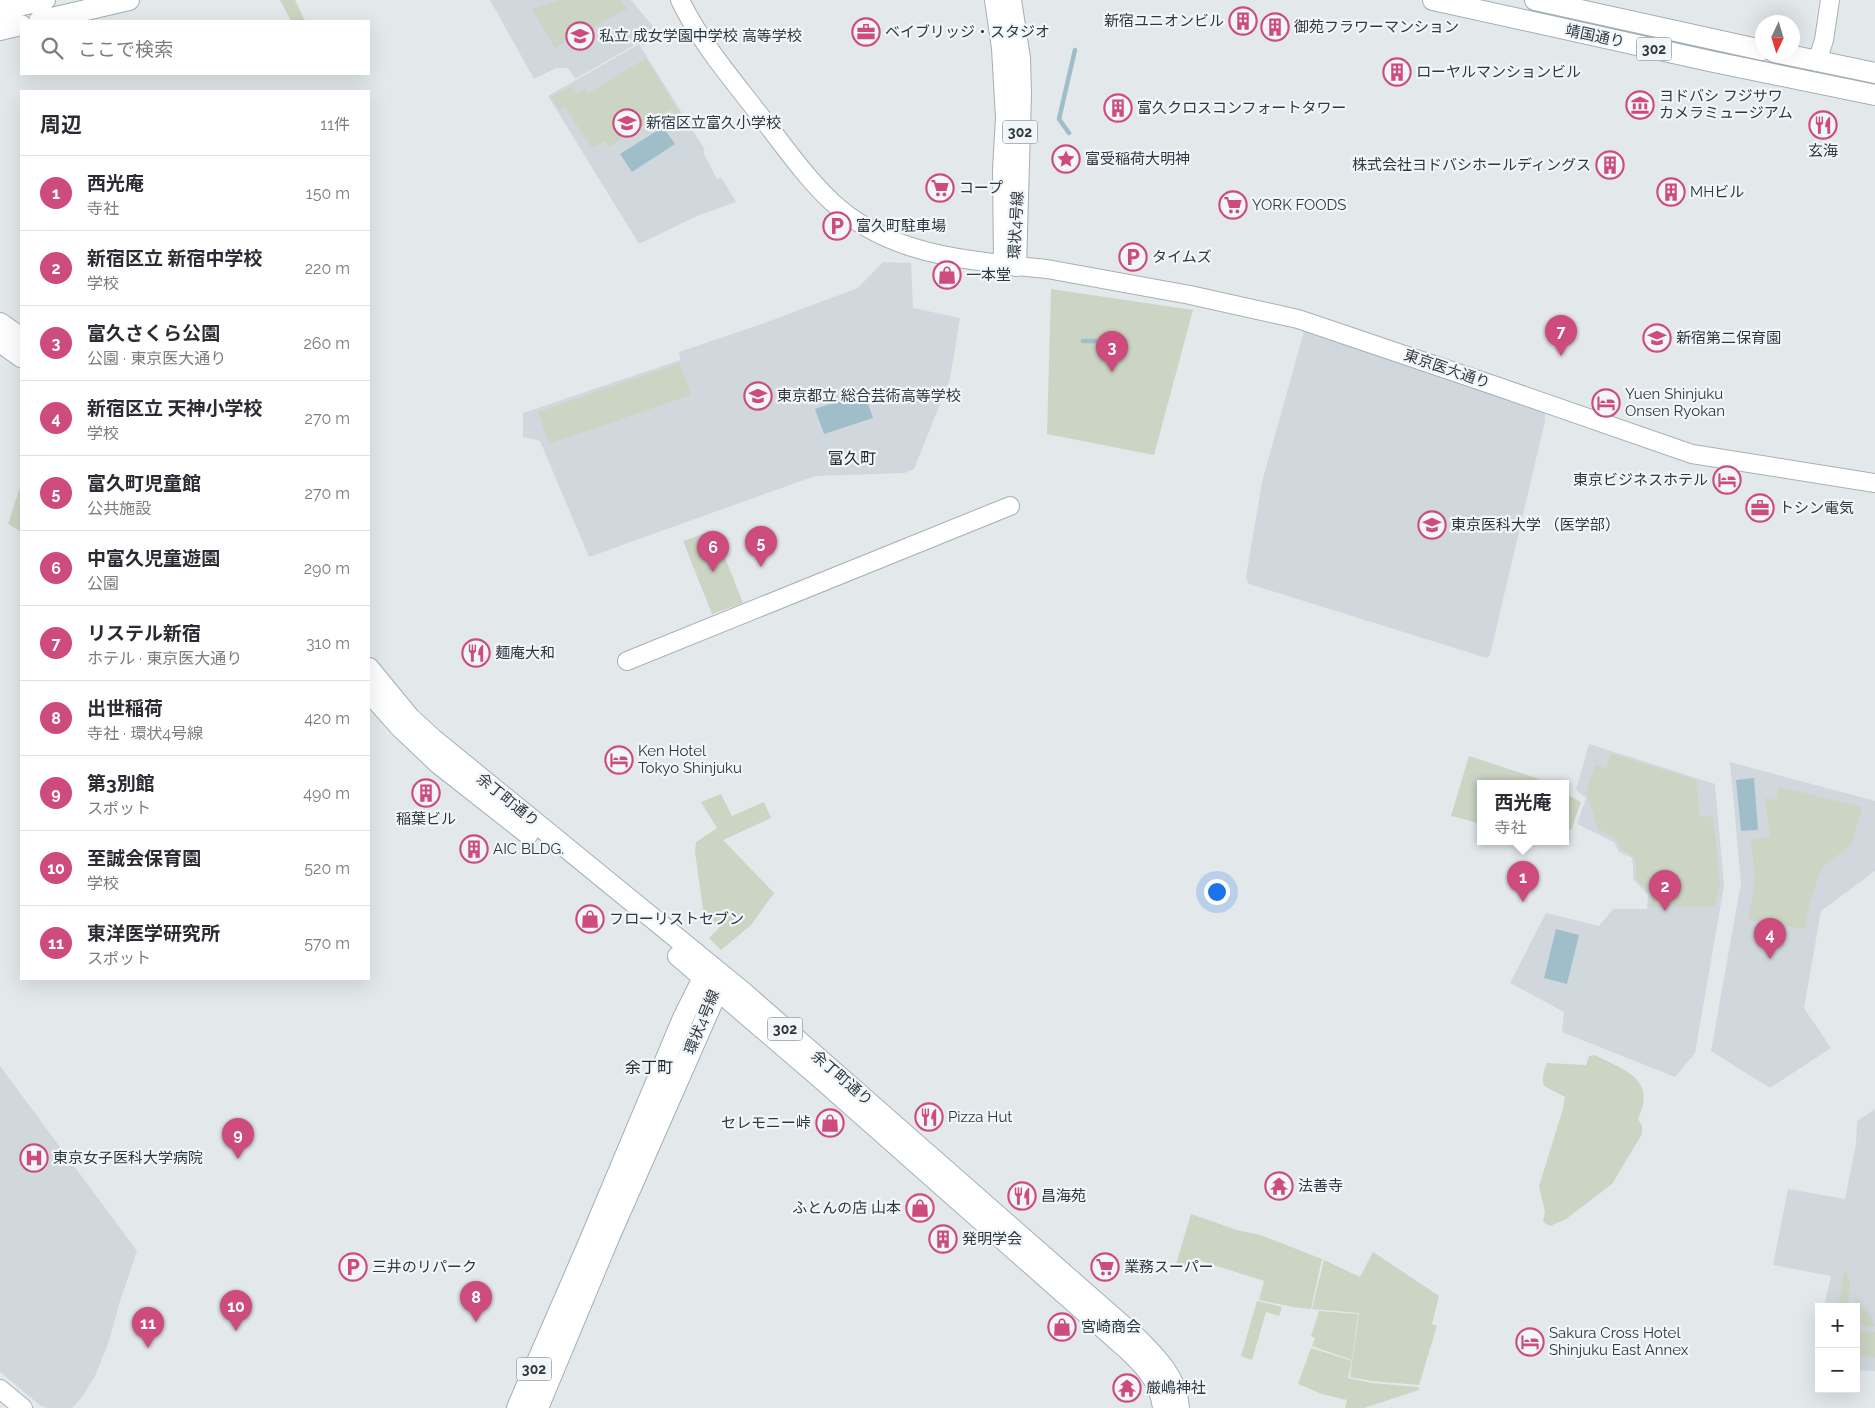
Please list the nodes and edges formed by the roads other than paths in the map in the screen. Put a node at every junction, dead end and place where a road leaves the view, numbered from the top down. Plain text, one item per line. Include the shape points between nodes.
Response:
1 (45, 0) edge
2 (130, 0) edge
3 (680, 0) edge
4 (995, 0) edge
5 (1011, 0) edge
6 (1433, 0) edge
7 (1535, 0) edge
8 (1830, 0) edge
9 (0, 10) edge
10 (43, 20) edge
11 (20, 26) edge
12 (0, 30) edge
13 (1755, 48) edge
14 (1800, 58) edge
15 (1817, 62) junction
16 (1875, 73) edge
17 (1810, 82) junction
18 (1875, 95) edge
19 (1010, 265) junction
20 (0, 323) edge
21 (20, 337) edge
22 (0, 342) edge
23 (20, 355) edge
24 (1875, 483) edge
25 (1010, 506) dead end
26 (627, 661) dead end
27 (370, 669) edge
28 (370, 693) edge
29 (713, 980) junction
30 (0, 1389) edge
31 (23, 1408) edge
32 (517, 1408) edge
33 (538, 1408) edge
34 (1163, 1408) edge
35 (1179, 1408) edge

1 - 9 main road
2 - 10 main road
3 - 19 street, 東京医大通り via 696,30 799,164 832,202 853,219 903,245 928,253
4 - 19 main road, 環状4号線 / 302 via 1002,48 1006,118 1003,169
5 - 19 main road, 環状4号線 / 302 via 1022,94
6 - 17 main road, 靖国通り / 302
7 - 13 main road, 靖国通り / 302
8 - 15 street
11 - 12 main road
14 - 15 main road
15 - 16 main road
15 - 17 main road
17 - 18 main road, 靖国通り / 302
19 - 24 street, 東京医大通り via 1190,295 1298,319 1692,454
20 - 21 main road
22 - 23 main road
25 - 26 street
27 - 29 main road, 余丁町通り / 302 via 392,698 432,739
28 - 29 main road, 余丁町通り / 302 via 439,764
29 - 32 main road, 環状4号線 / 302 via 683,1018
29 - 33 main road, 環状4号線 / 302
29 - 34 main road, 余丁町通り / 302 via 1128,1350 1153,1377 1160,1390
29 - 35 main road, 余丁町通り / 302 via 830,1067 1138,1339 1171,1377
30 - 31 street

